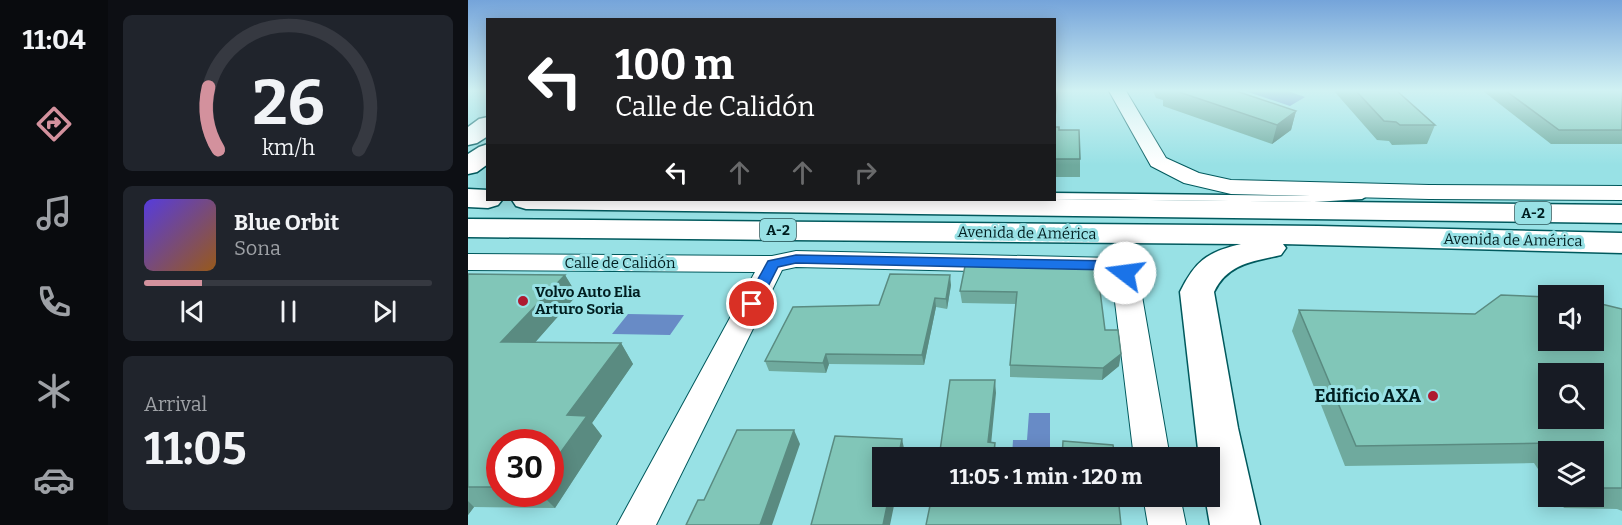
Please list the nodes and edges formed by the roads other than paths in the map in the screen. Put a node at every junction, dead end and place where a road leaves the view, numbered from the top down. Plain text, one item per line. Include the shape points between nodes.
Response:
1 (1131, 116) edge
2 (486, 125) edge
3 (468, 138) edge
4 (486, 153) edge
5 (468, 166) edge
6 (1429, 192) junction
7 (1622, 193) edge
8 (1056, 196) edge
9 (486, 197) edge
10 (468, 198) edge
11 (585, 201) edge
12 (1622, 214) edge
13 (468, 228) edge
14 (1481, 239) junction
15 (1622, 243) edge
16 (468, 262) edge
17 (772, 264) junction
18 (1150, 447) edge
19 (1163, 507) edge
20 (636, 525) edge
21 (1167, 525) edge
22 (1235, 525) edge

1 - 6 street via 1158,162 1192,178 1231,187
2 - 3 main road
4 - 5 main road
6 - 7 street
6 - 8 lane via 1314,199
9 - 10 main road
11 - 12 main road, Avenida de América / A-2
13 - 14 main road, Avenida de América / A-2
14 - 15 main road, Avenida de América / A-2
14 - 22 main road via 1422,250 1272,248 1238,253 1217,262 1203,277 1197,292 1216,428
16 - 17 street, Calle de Calidón
17 - 18 street, Calle de Calidón via 796,259 1114,266 1125,273
17 - 20 street
19 - 21 street

